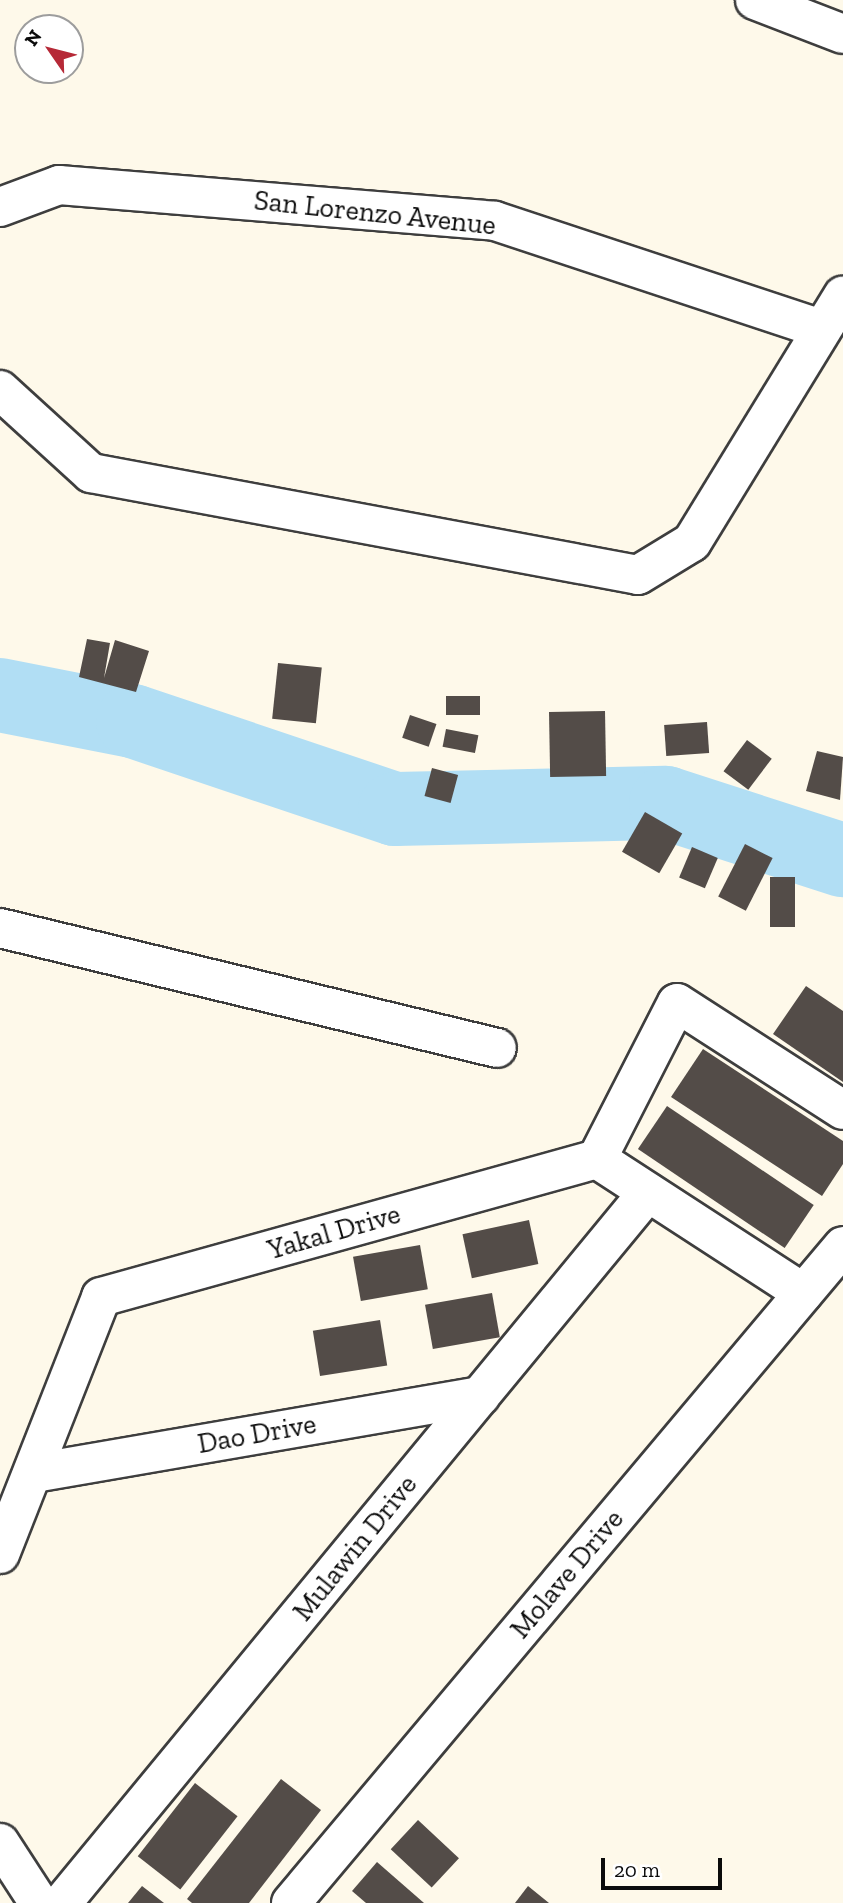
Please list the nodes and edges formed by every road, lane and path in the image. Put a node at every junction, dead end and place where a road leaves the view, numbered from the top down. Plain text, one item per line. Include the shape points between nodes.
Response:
1 (755, 0) edge
2 (843, 34) edge
3 (0, 207) edge
4 (843, 296) edge
5 (821, 329) junction
6 (0, 390) edge
7 (0, 928) edge
8 (498, 1048) dead end
9 (843, 1110) edge
10 (597, 1159) junction
11 (648, 1192) junction
12 (843, 1246) edge
13 (803, 1293) junction
14 (480, 1396) junction
15 (34, 1473) junction
16 (0, 1554) edge
17 (0, 1843) edge
18 (40, 1903) edge
19 (62, 1903) edge
20 (291, 1903) edge

1 - 2 street
3 - 5 street, San Lorenzo Avenue via 59,185 495,221
4 - 5 street
5 - 6 street via 691,542 638,575 91,473
7 - 8 street
9 - 10 street via 677,1003
10 - 11 street
10 - 15 street, Yakal Drive via 101,1297
11 - 13 street
11 - 14 street, Mulawin Drive
12 - 13 street, Molave Drive
13 - 20 street, Molave Drive
14 - 15 street, Dao Drive
14 - 19 street, Mulawin Drive
15 - 16 street, Yakal Drive
17 - 18 street

